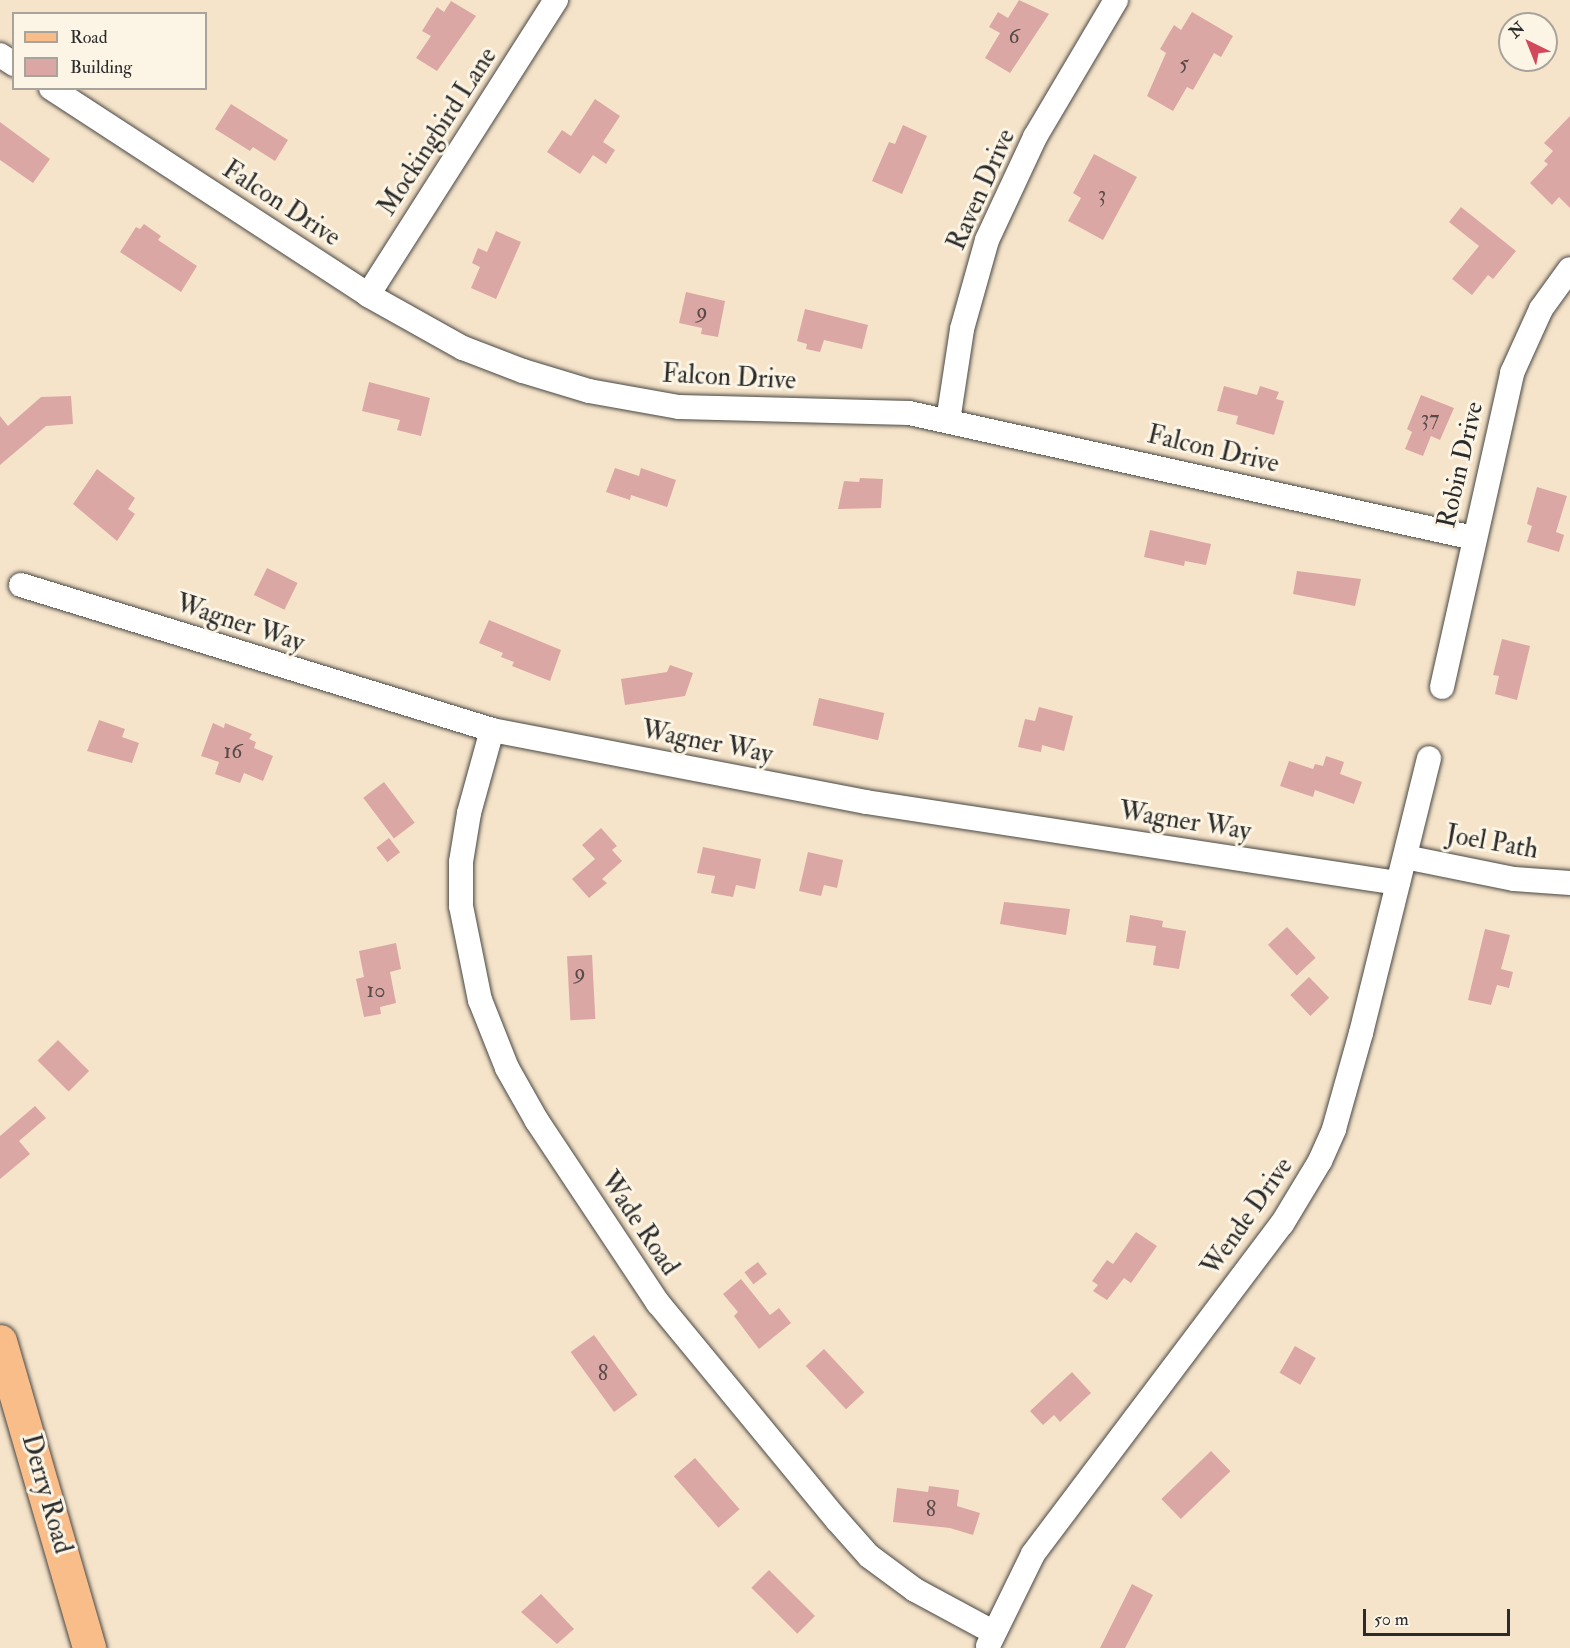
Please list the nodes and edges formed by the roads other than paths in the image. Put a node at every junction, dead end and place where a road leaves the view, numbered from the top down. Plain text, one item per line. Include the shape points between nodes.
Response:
1 (556, 0) edge
2 (1116, 0) edge
3 (54, 90) edge
4 (1570, 269) edge
5 (368, 295) junction
6 (948, 421) junction
7 (1474, 538) junction
8 (21, 585) dead end
9 (1442, 687) dead end
10 (492, 730) junction
11 (1429, 758) dead end
12 (1405, 857) junction
13 (1398, 883) junction
14 (1570, 883) edge
15 (0, 1341) edge
16 (10, 1408) edge
17 (990, 1640) edge
18 (89, 1648) edge

1 - 5 street, Mockingbird Lane
2 - 6 street, Raven Drive via 1035,137 987,240 962,329
3 - 5 street, Falcon Drive
4 - 7 street, Robin Drive via 1541,309 1512,373
5 - 6 street, Falcon Drive via 484,357 623,399 691,408 874,411
6 - 7 street, Falcon Drive
7 - 9 street, Robin Drive
8 - 10 street, Wagner Way
10 - 13 street, Wagner Way via 878,804
10 - 17 street, Wade Road via 469,813 461,862 461,906 480,1000 507,1068 556,1151 658,1303 837,1520 869,1556
11 - 12 street, Wende Drive
12 - 13 street, Wende Drive
12 - 14 street, Joel Path via 1514,879
13 - 17 street, Wende Drive via 1349,1079 1320,1161 1282,1224 1033,1554
15 - 16 main road, Derry Road
16 - 18 main road, Derry Road

